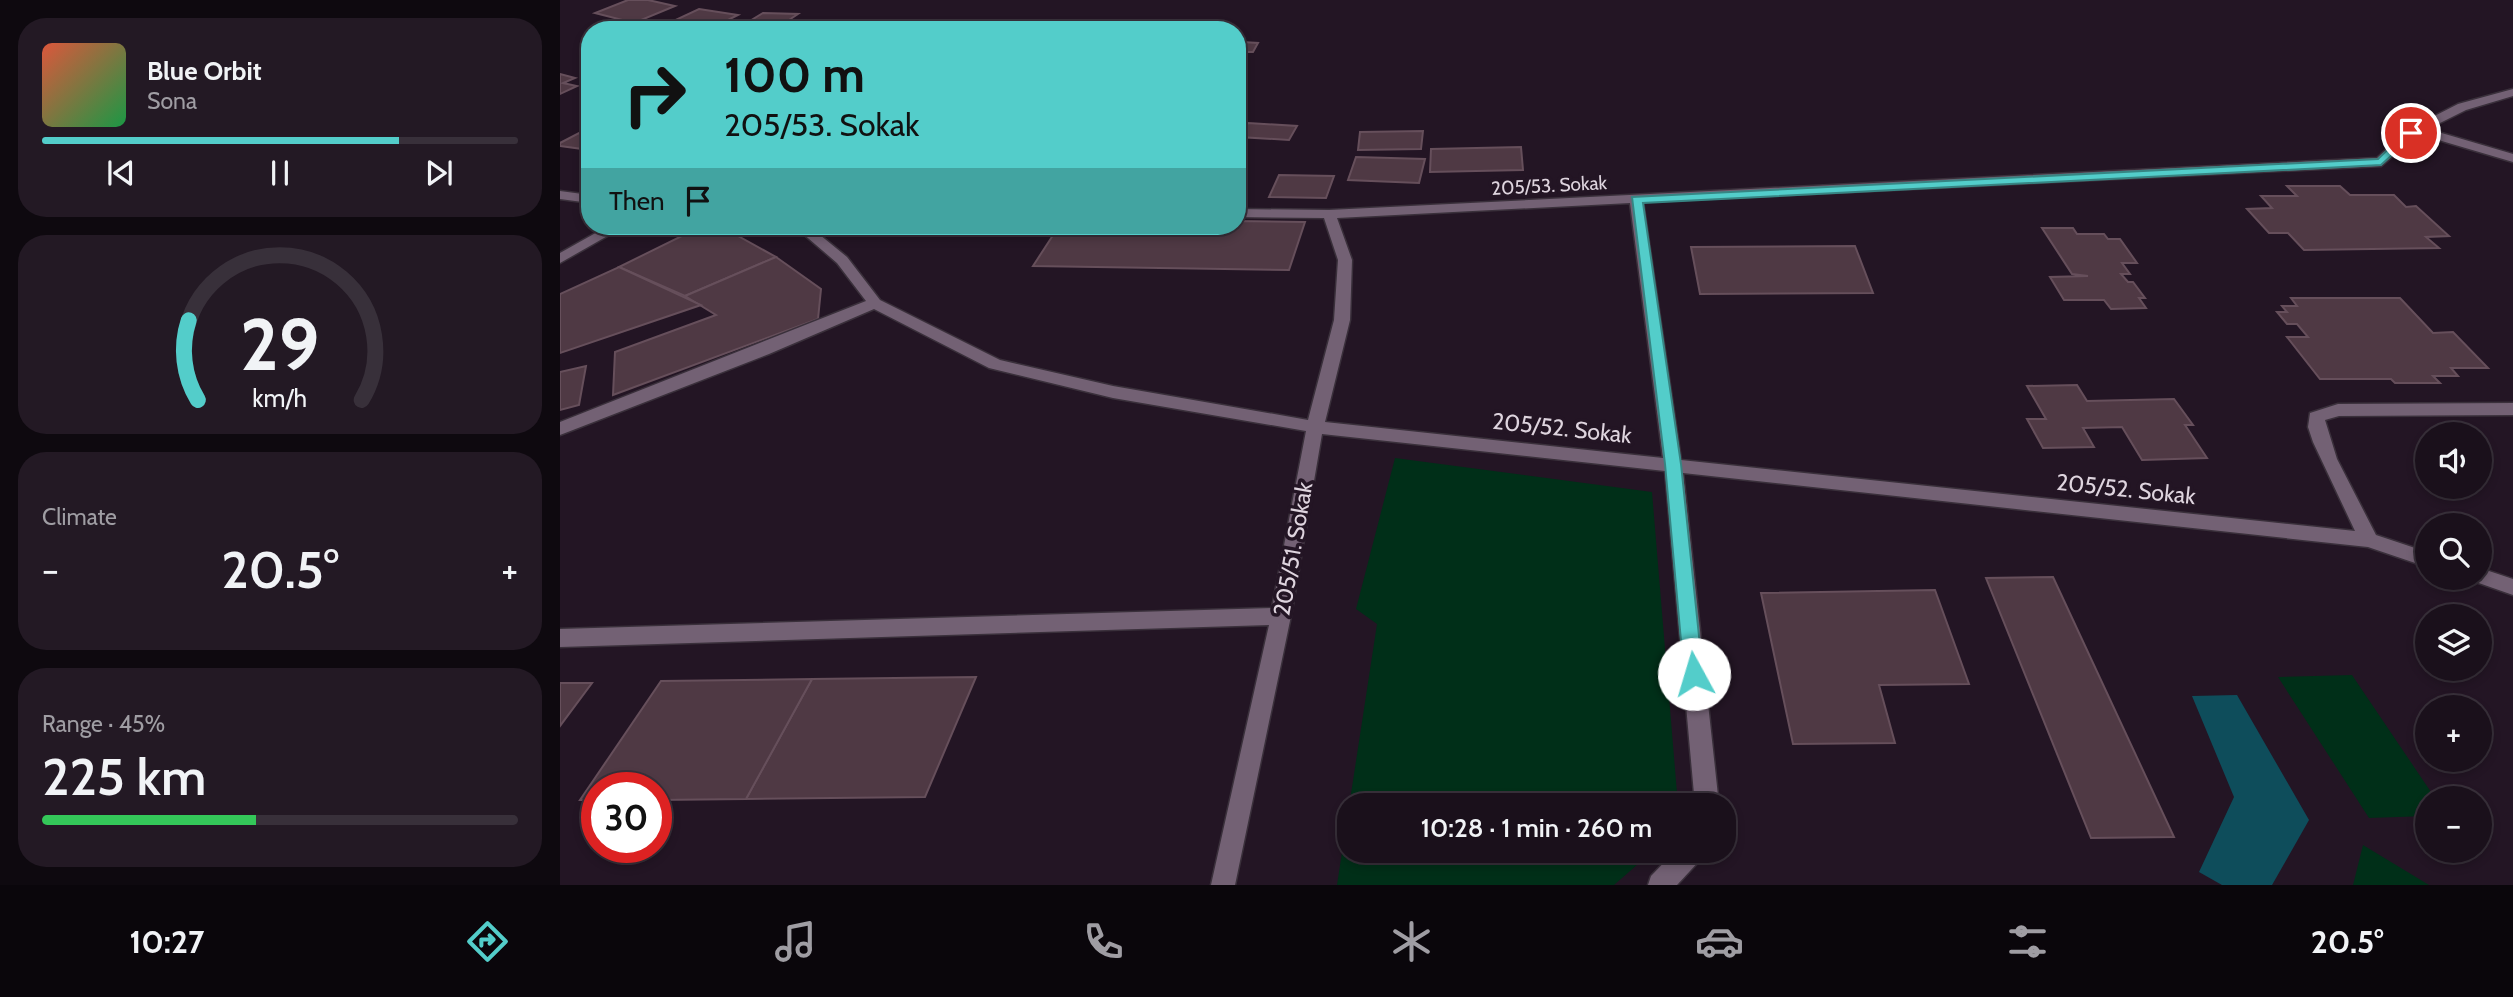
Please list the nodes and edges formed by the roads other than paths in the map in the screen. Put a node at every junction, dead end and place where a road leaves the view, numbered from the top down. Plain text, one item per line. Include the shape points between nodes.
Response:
1 (2513, 92) edge
2 (2417, 130) junction
3 (2513, 158) edge
4 (560, 195) edge
5 (581, 198) edge
6 (1636, 200) junction
7 (1246, 213) edge
8 (1329, 214) junction
9 (602, 235) edge
10 (812, 235) edge
11 (560, 258) edge
12 (875, 303) junction
13 (2513, 409) edge
14 (1315, 427) junction
15 (560, 429) edge
16 (1673, 464) junction
17 (2370, 540) junction
18 (2415, 555) edge
19 (2492, 580) edge
20 (2513, 587) edge
21 (1281, 616) junction
22 (560, 638) edge
23 (1706, 793) edge
24 (1681, 863) edge
25 (1223, 885) edge
26 (1660, 885) edge

1 - 2 street, 205/53. Sokak via 2462,107
2 - 3 street
2 - 6 street, 205/53. Sokak via 2381,162
4 - 5 street
6 - 8 street, 205/53. Sokak
6 - 16 street
7 - 8 street, 205/53. Sokak
8 - 14 street, 205/51. Sokak via 1345,260 1342,308
9 - 11 street
10 - 12 street via 842,260
12 - 14 street, 205/52. Sokak via 995,364 1112,392
12 - 15 street
13 - 17 street via 2338,410 2316,417 2323,445
14 - 16 street, 205/52. Sokak
14 - 21 street, 205/51. Sokak
16 - 17 street, 205/52. Sokak
16 - 23 street
17 - 18 street, 205/52. Sokak
19 - 20 street
21 - 22 street
21 - 25 street, 205/51. Sokak
24 - 26 street

